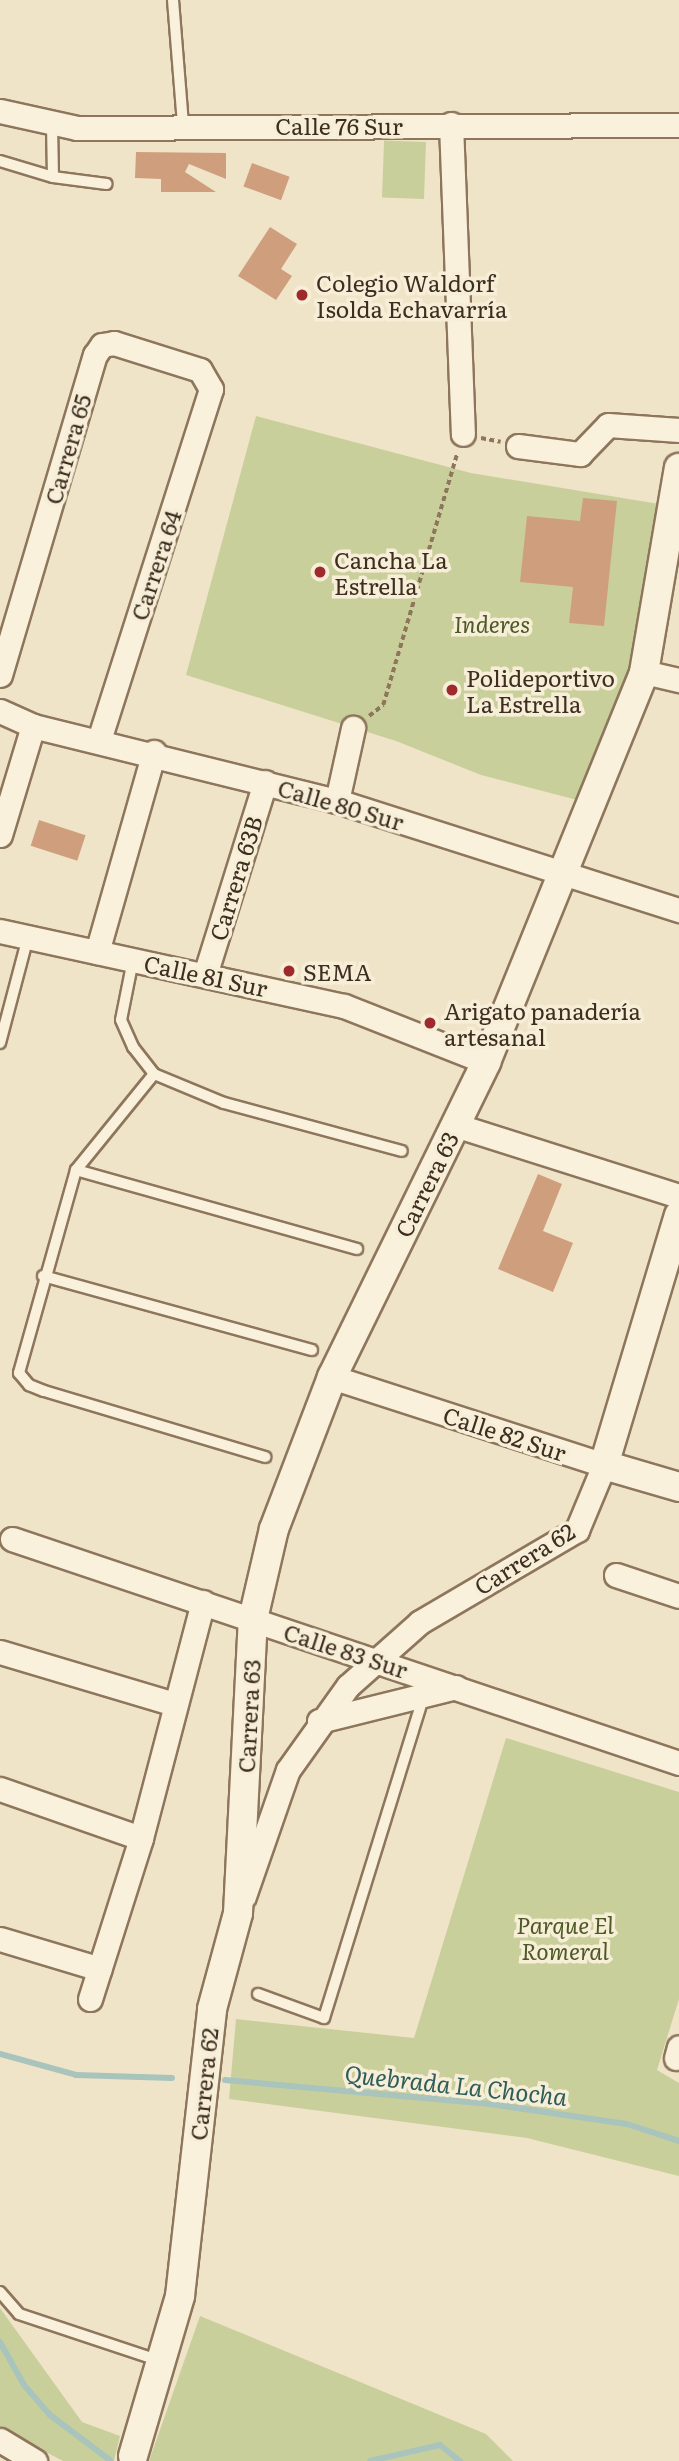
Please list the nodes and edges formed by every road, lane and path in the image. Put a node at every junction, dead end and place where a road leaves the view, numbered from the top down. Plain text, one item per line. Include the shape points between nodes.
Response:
1 (173, 0) edge
2 (0, 111) edge
3 (52, 124) junction
4 (452, 124) junction
5 (183, 125) junction
6 (679, 125) edge
7 (0, 161) edge
8 (53, 177) junction
9 (107, 184) dead end
10 (211, 389) joint
11 (679, 430) edge
12 (463, 434) junction
13 (518, 446) joint
14 (679, 468) edge
15 (644, 672) junction
16 (0, 675) edge
17 (679, 680) edge
18 (0, 711) edge
19 (33, 726) junction
20 (354, 728) joint
21 (99, 741) junction
22 (154, 752) junction
23 (265, 782) junction
24 (337, 802) junction
25 (0, 835) edge
26 (566, 874) junction
27 (679, 910) edge
28 (0, 930) edge
29 (28, 937) junction
30 (97, 952) junction
31 (133, 960) junction
32 (205, 975) junction
33 (0, 1043) edge
34 (485, 1062) junction
35 (154, 1074) junction
36 (455, 1125) junction
37 (402, 1151) dead end
38 (76, 1170) junction
39 (679, 1196) edge
40 (679, 1215) edge
41 (357, 1250) dead end
42 (43, 1276) junction
43 (312, 1350) dead end
44 (332, 1377) junction
45 (265, 1457) dead end
46 (604, 1465) junction
47 (679, 1487) edge
48 (12, 1539) dead end
49 (616, 1576) dead end
50 (679, 1596) edge
51 (203, 1602) junction
52 (253, 1619) junction
53 (0, 1652) edge
54 (375, 1659) junction
55 (456, 1687) junction
56 (423, 1698) junction
57 (174, 1704) junction
58 (319, 1721) junction
59 (679, 1763) edge
60 (0, 1790) edge
61 (141, 1838) junction
62 (238, 1913) junction
63 (0, 1939) edge
64 (100, 1969) junction
65 (258, 1994) dead end
66 (90, 2000) dead end
67 (0, 2292) edge
68 (163, 2361) junction
69 (0, 2441) edge
70 (133, 2459) edge
71 (36, 2461) edge

1 - 5 lane
2 - 3 street, Calle 76 Sur
3 - 5 street, Calle 76 Sur
3 - 8 lane
4 - 5 street, Calle 76 Sur
4 - 6 street, Calle 76 Sur
4 - 12 street
7 - 8 lane
8 - 9 lane
10 - 16 street, Carrera 65 via 200,370 114,343 102,345 95,355
10 - 21 street, Carrera 64
11 - 13 street via 608,425 580,454
12 - 13 path
12 - 20 path via 383,705
14 - 15 street, Carrera 63
15 - 17 street
15 - 26 street, Carrera 63
18 - 19 street, Calle 80 Sur
19 - 21 street, Calle 80 Sur
19 - 25 street
20 - 24 street
21 - 22 street, Calle 80 Sur
22 - 23 street, Calle 80 Sur
22 - 30 street
23 - 24 street, Calle 80 Sur
23 - 32 street, Carrera 63B
24 - 26 street, Calle 80 Sur
26 - 27 street, Calle 80 Sur
26 - 34 street, Carrera 63
28 - 29 street, Calle 81 Sur
29 - 30 street, Calle 81 Sur
29 - 33 lane
30 - 31 street, Calle 81 Sur
31 - 32 street, Calle 81 Sur
31 - 35 lane via 121,1020 133,1048
32 - 34 street, Calle 81 Sur via 384,1018
34 - 36 street, Carrera 63
35 - 37 lane via 224,1103
35 - 38 lane
36 - 39 street
36 - 44 street, Carrera 63
38 - 41 lane
38 - 42 lane
40 - 46 street, Carrera 62
42 - 43 lane
42 - 45 lane via 20,1361 19,1373 29,1385
44 - 46 street, Calle 82 Sur
44 - 52 street, Carrera 63 via 274,1529
46 - 47 street, Calle 82 Sur
46 - 54 street, Carrera 62 via 577,1530 420,1622
48 - 51 street, Calle 83 Sur
49 - 50 street
51 - 52 street, Calle 83 Sur
51 - 57 street
52 - 54 street, Calle 83 Sur
52 - 62 street, Carrera 63
53 - 57 street
54 - 55 street, Calle 83 Sur
54 - 58 street, Carrera 62
55 - 56 street
55 - 59 street, Calle 83 Sur
56 - 58 street
56 - 65 lane via 324,2018
57 - 61 street
58 - 62 street, Carrera 62 via 288,1770
60 - 61 street
61 - 64 street
62 - 68 street, Carrera 62 via 212,2009 180,2296
63 - 64 street
64 - 66 street
67 - 68 lane via 19,2314
68 - 70 street, Carrera 62
69 - 71 street

